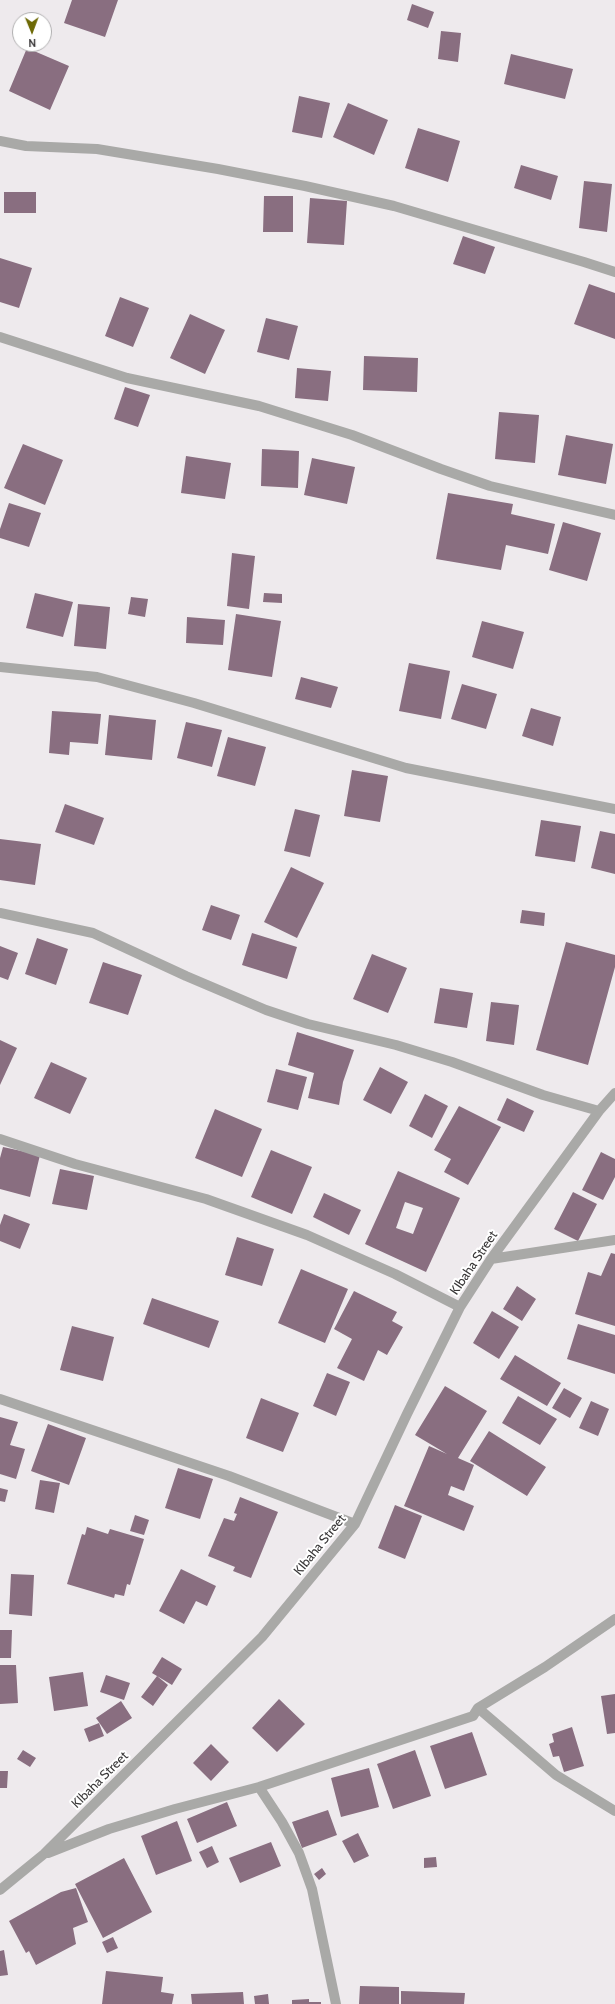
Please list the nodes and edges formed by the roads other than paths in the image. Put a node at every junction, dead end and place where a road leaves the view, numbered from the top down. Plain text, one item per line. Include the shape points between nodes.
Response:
1 (0, 141) edge
2 (615, 272) edge
3 (0, 337) edge
4 (615, 515) edge
5 (0, 666) edge
6 (615, 809) edge
7 (0, 913) edge
8 (615, 1093) edge
9 (599, 1110) junction
10 (0, 1139) edge
11 (615, 1240) edge
12 (491, 1259) junction
13 (460, 1307) junction
14 (0, 1399) edge
15 (355, 1524) junction
16 (615, 1619) edge
17 (478, 1708) junction
18 (259, 1787) junction
19 (615, 1811) edge
20 (44, 1854) junction
21 (0, 1890) edge
22 (336, 2004) edge

1 - 2 street via 26,146 97,149 312,187 394,206
3 - 4 street via 127,378 259,406 352,435 490,486
5 - 6 street via 97,677 194,703 406,768
7 - 9 street via 93,933 266,1010 308,1024 389,1043 543,1095
8 - 9 street, KIbaha Street
9 - 12 street, KIbaha Street
10 - 13 street via 75,1164 206,1199 307,1235 395,1274
11 - 12 street
12 - 13 street, KIbaha Street
13 - 15 street, KIbaha Street
14 - 15 street via 229,1476
15 - 20 street, KIbaha Street via 262,1637
16 - 17 street via 546,1667
17 - 18 street via 473,1716
17 - 19 street via 556,1775
18 - 20 street via 175,1808 108,1829
18 - 22 street via 282,1822 312,1888
20 - 21 street, KIbaha Street

